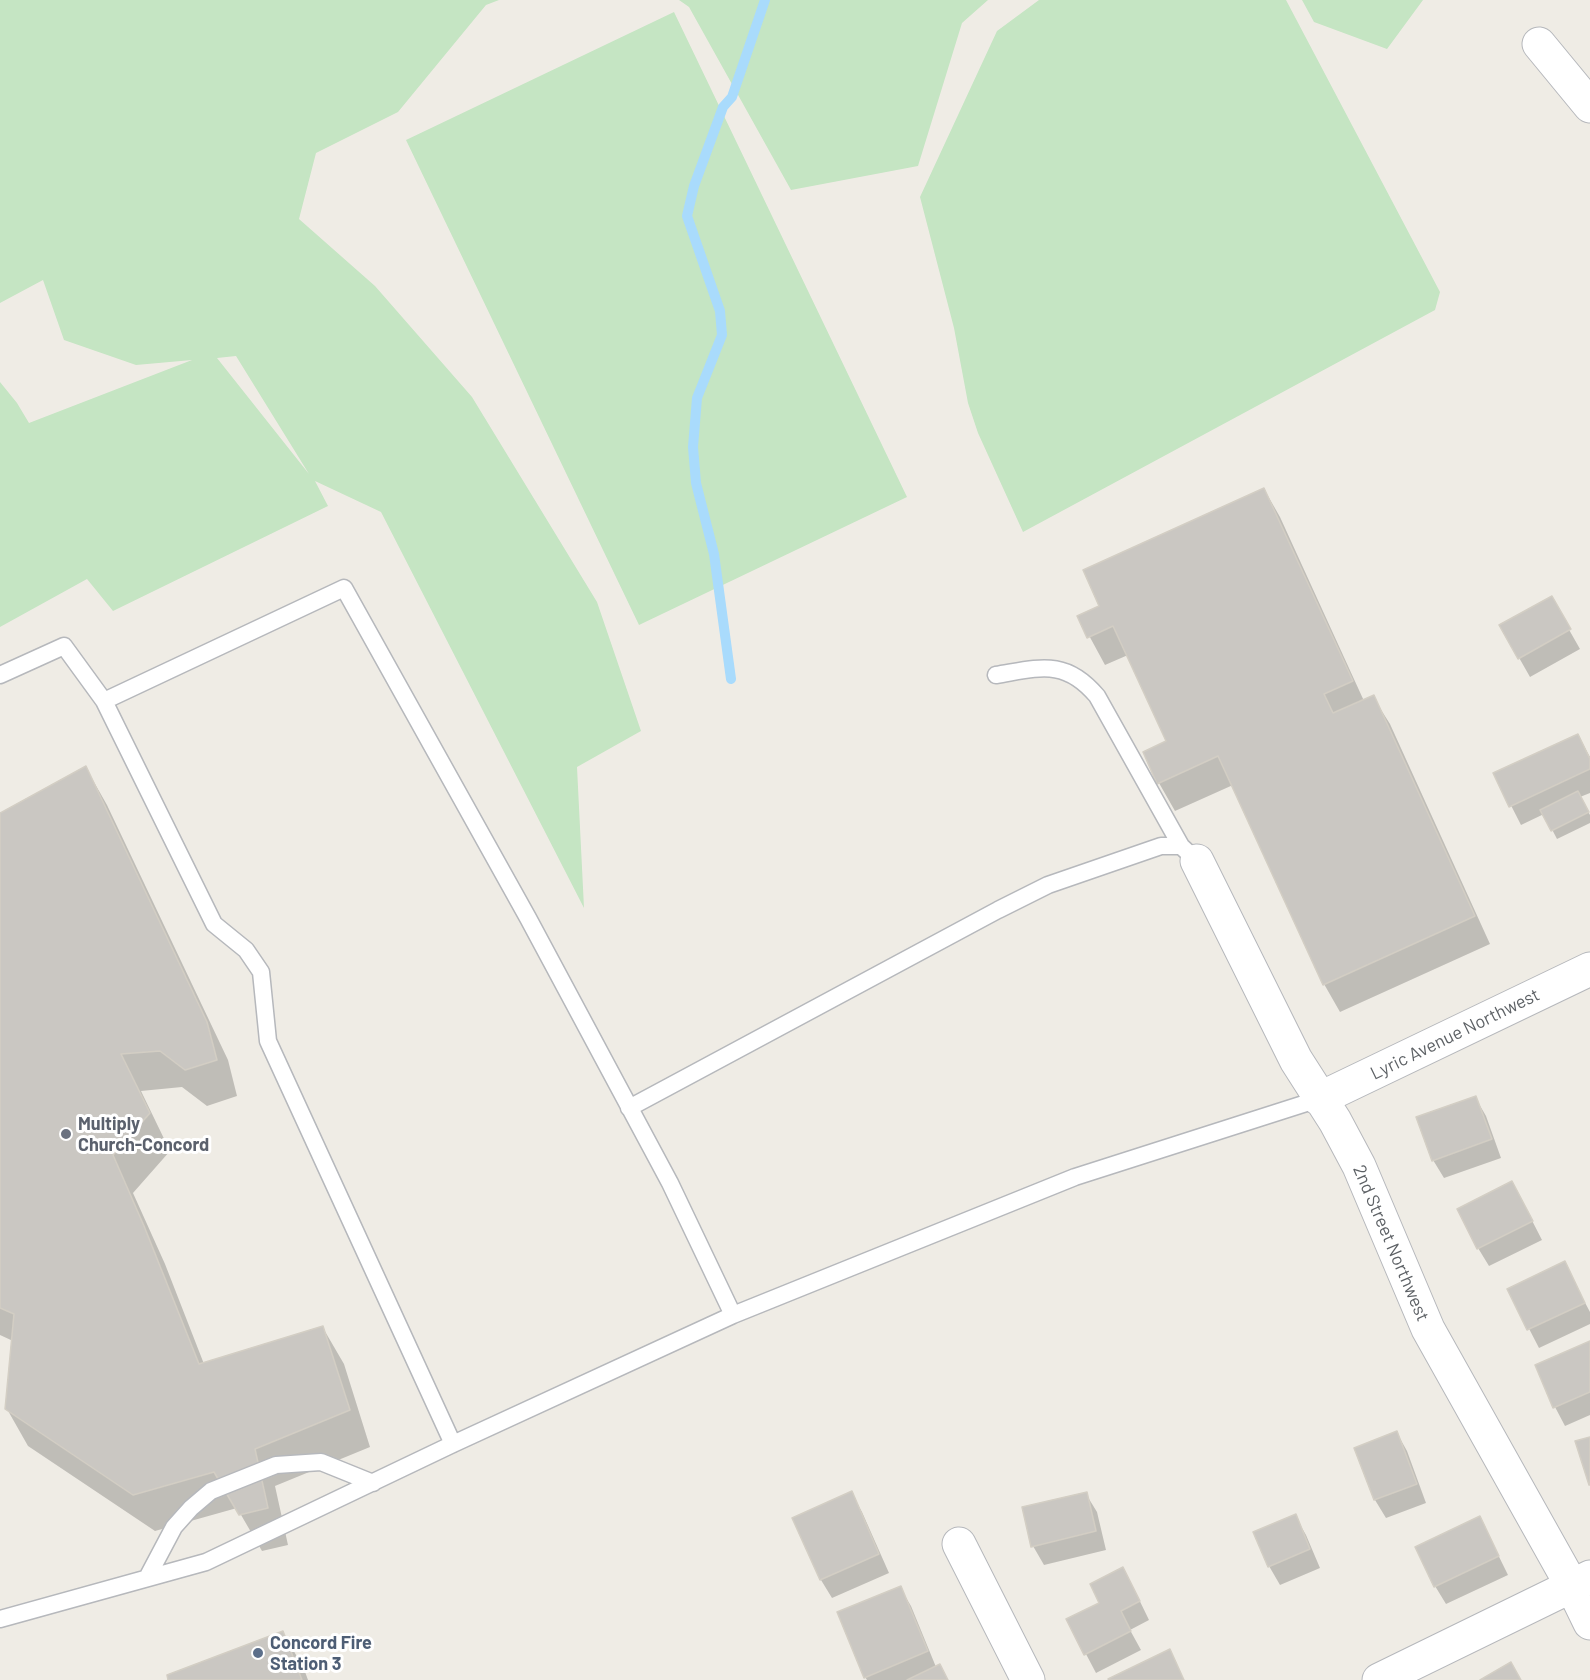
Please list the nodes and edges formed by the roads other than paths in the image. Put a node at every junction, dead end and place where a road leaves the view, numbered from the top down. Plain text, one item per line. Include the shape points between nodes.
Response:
1 (1539, 44) dead end
2 (1590, 106) edge
3 (0, 675) edge
4 (996, 675) dead end
5 (104, 701) junction
6 (1189, 854) junction
7 (1590, 969) edge
8 (1319, 1099) junction
9 (629, 1108) junction
10 (733, 1315) junction
11 (453, 1444) junction
12 (373, 1483) junction
13 (959, 1544) dead end
14 (147, 1578) junction
15 (1581, 1581) edge
16 (0, 1619) edge
17 (1590, 1623) edge
18 (1028, 1680) edge
19 (1379, 1680) edge

1 - 2 street
3 - 5 lane via 63,646
4 - 6 lane via 1046,667 1085,682 1097,696
5 - 9 lane via 344,588
5 - 11 lane via 214,924 246,950 261,972 268,1041
6 - 8 street, 2nd Street Northwest
6 - 9 lane via 1161,846 1048,885
7 - 8 street, Lyric Avenue Northwest
8 - 10 lane via 1075,1178
8 - 15 street, 2nd Street Northwest via 1359,1166 1428,1329
9 - 10 lane
10 - 11 lane
11 - 12 lane
12 - 14 lane via 206,1562
12 - 14 lane via 321,1462 276,1465 211,1491 174,1527
13 - 18 street
14 - 16 lane
15 - 17 street, 2nd Street Northwest
15 - 19 street

